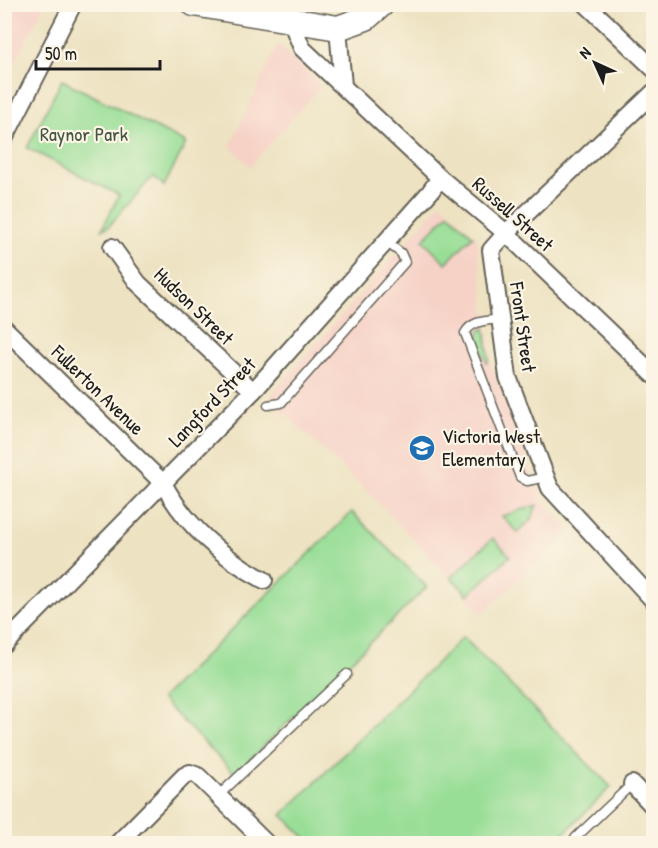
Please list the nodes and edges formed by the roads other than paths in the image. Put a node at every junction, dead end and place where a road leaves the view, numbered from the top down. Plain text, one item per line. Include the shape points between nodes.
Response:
1 (73, 4) edge
2 (194, 4) edge
3 (382, 4) edge
4 (586, 4) edge
5 (291, 21) junction
6 (338, 28) junction
7 (654, 69) edge
8 (343, 86) junction
9 (654, 92) edge
10 (4, 139) edge
11 (440, 178) junction
12 (506, 233) junction
13 (386, 242) junction
14 (112, 247) dead end
15 (500, 319) junction
16 (4, 328) edge
17 (654, 375) edge
18 (253, 391) junction
19 (268, 405) dead end
20 (546, 477) junction
21 (163, 483) junction
22 (264, 580) dead end
23 (654, 601) edge
24 (4, 645) edge
25 (347, 674) dead end
26 (632, 784) joint
27 (218, 796) junction
28 (654, 807) edge
29 (117, 843) edge
30 (267, 843) edge
31 (569, 843) edge

1 - 10 street
2 - 5 main road
3 - 6 main road via 366,18
4 - 7 street
5 - 6 main road
5 - 8 street, Russell Street via 303,48
6 - 8 street
8 - 11 street, Russell Street
9 - 12 street
11 - 12 street, Russell Street
11 - 13 street, Langford Street
12 - 15 street, Front Street via 491,250
12 - 17 street, Russell Street
13 - 18 street, Langford Street
13 - 19 lane via 401,253 405,262 281,403
14 - 18 street, Hudson Street via 138,283
15 - 20 street, Front Street via 508,377
15 - 20 lane via 476,322 465,333 520,477 526,481
16 - 21 street, Fullerton Avenue
18 - 21 street, Langford Street
20 - 23 street, Front Street via 550,488
21 - 22 street, Fullerton Avenue via 173,502 223,554
21 - 24 street, Langford Street
25 - 27 lane
26 - 28 street
26 - 31 lane
27 - 29 street via 190,773
27 - 30 street

